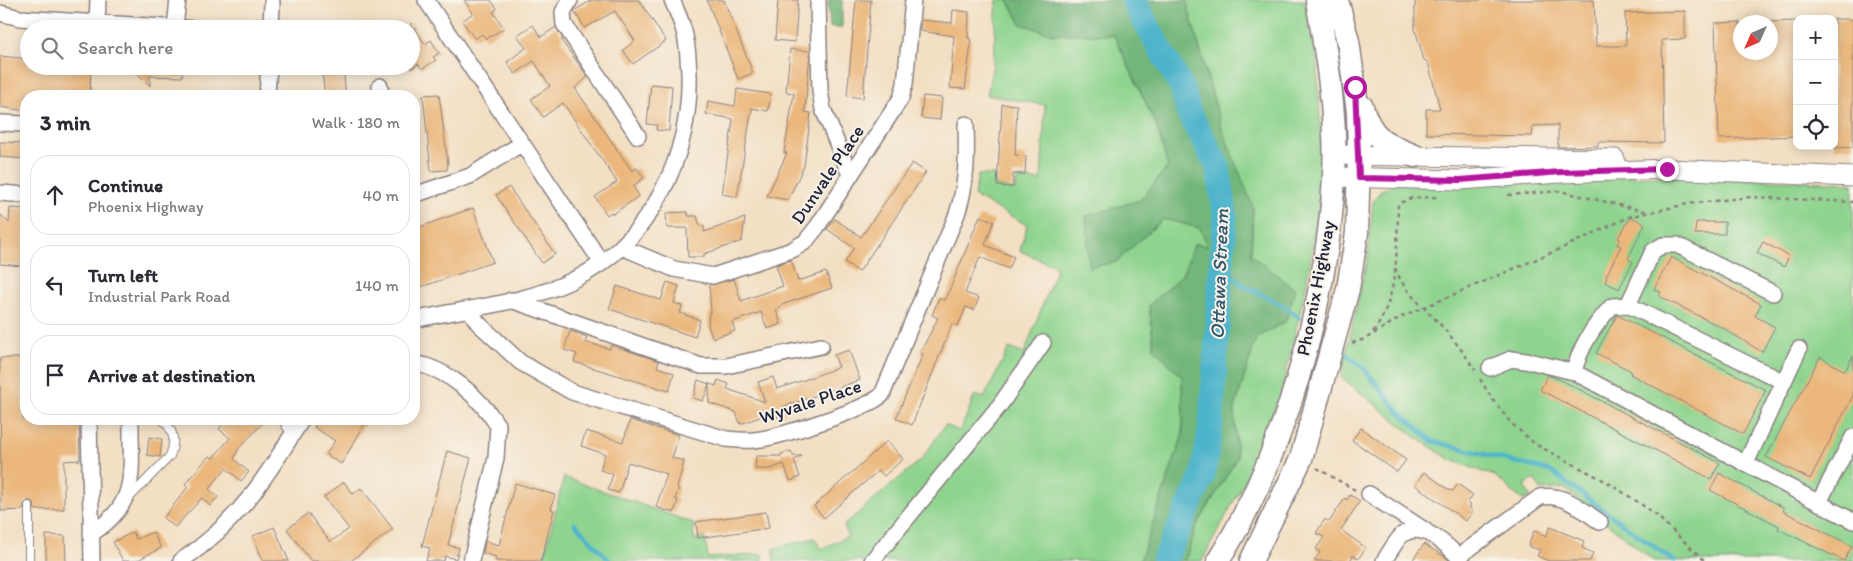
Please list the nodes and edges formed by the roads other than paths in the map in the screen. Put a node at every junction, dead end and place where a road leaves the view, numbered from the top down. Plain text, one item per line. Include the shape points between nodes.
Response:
1 (98, 0) edge
2 (178, 0) edge
3 (426, 0) edge
4 (570, 0) edge
5 (672, 0) edge
6 (818, 0) edge
7 (913, 0) edge
8 (1317, 0) edge
9 (1338, 0) edge
10 (272, 2) dead end
11 (0, 13) edge
12 (58, 20) edge
13 (97, 20) edge
14 (176, 20) edge
15 (271, 20) edge
16 (268, 75) edge
17 (1355, 87) junction
18 (267, 90) edge
19 (0, 123) edge
20 (20, 124) edge
21 (966, 124) dead end
22 (638, 136) dead end
23 (521, 144) junction
24 (1334, 155) junction
25 (1415, 156) junction
26 (1853, 166) edge
27 (1359, 167) junction
28 (850, 174) junction
29 (1334, 177) junction
30 (1853, 177) edge
31 (0, 193) edge
32 (420, 194) edge
33 (20, 195) edge
34 (622, 247) junction
35 (602, 263) junction
36 (1773, 293) dead end
37 (511, 300) junction
38 (1628, 305) junction
39 (469, 309) junction
40 (420, 319) edge
41 (1043, 343) dead end
42 (821, 346) dead end
43 (1799, 349) dead end
44 (420, 364) edge
45 (1490, 368) dead end
46 (1574, 372) junction
47 (1784, 382) junction
48 (89, 425) edge
49 (131, 425) edge
50 (168, 425) edge
51 (286, 425) edge
52 (298, 425) edge
53 (292, 435) junction
54 (1853, 438) edge
55 (1746, 463) junction
56 (1369, 494) road end
57 (125, 502) junction
58 (1819, 502) junction
59 (29, 506) dead end
60 (1853, 521) edge
61 (1600, 522) dead end
62 (1427, 532) junction
63 (92, 534) junction
64 (1460, 559) edge
65 (29, 561) edge
66 (92, 561) edge
67 (182, 561) edge
68 (471, 561) edge
69 (872, 561) edge
70 (1218, 561) edge
71 (1251, 561) edge
72 (1384, 561) edge

1 - 13 street
2 - 14 street
3 - 23 street
4 - 22 street via 562,12 564,24
5 - 34 street via 684,29 688,58 690,95 685,134 673,169 654,205
6 - 28 street via 820,83 824,109
7 - 28 street, Dunvale Place via 901,98
8 - 24 main road, Phoenix Highway via 1327,57
9 - 17 main road, Phoenix Highway
10 - 15 street
11 - 12 street via 20,18
16 - 18 street
17 - 25 main road via 1364,115 1377,137
17 - 27 main road, Phoenix Highway
19 - 20 street
21 - 39 street, Wyvale Place via 967,164 964,192 957,214 882,395 865,406 774,437 726,439 572,392 520,362 478,322
23 - 32 street via 470,176
23 - 35 street
24 - 27 street
24 - 29 main road, Phoenix Highway
25 - 26 street
25 - 27 street
27 - 29 street
27 - 30 street via 1460,180 1561,172 1667,169
27 - 71 main road, Phoenix Highway via 1357,233 1348,289 1335,339 1301,459
28 - 34 street, Dunvale Place via 805,242 792,250 732,271 713,276 674,270
29 - 70 main road, Phoenix Highway via 1321,281 1291,396 1250,502
31 - 33 street
34 - 35 street
35 - 37 street via 571,282
36 - 38 street via 1677,245 1663,245 1653,251
37 - 39 street
37 - 42 street via 701,366 726,366
38 - 46 street via 1612,306 1601,318 1579,353
38 - 47 street
39 - 40 street
41 - 69 street via 1000,404
43 - 47 street
44 - 68 street via 450,376 493,417 498,426 496,458
45 - 46 street via 1511,359
46 - 55 street
47 - 55 street
48 - 63 street
49 - 57 street via 129,485
50 - 57 lane via 172,429 174,447 170,456
51 - 53 lane
52 - 53 street
53 - 67 street via 272,468 233,519
54 - 58 street
55 - 58 street
56 - 62 street
57 - 63 street via 110,522
58 - 60 street
59 - 65 lane
61 - 64 street via 1563,498 1540,497
62 - 64 street
62 - 72 street via 1417,530 1403,535
63 - 66 street

